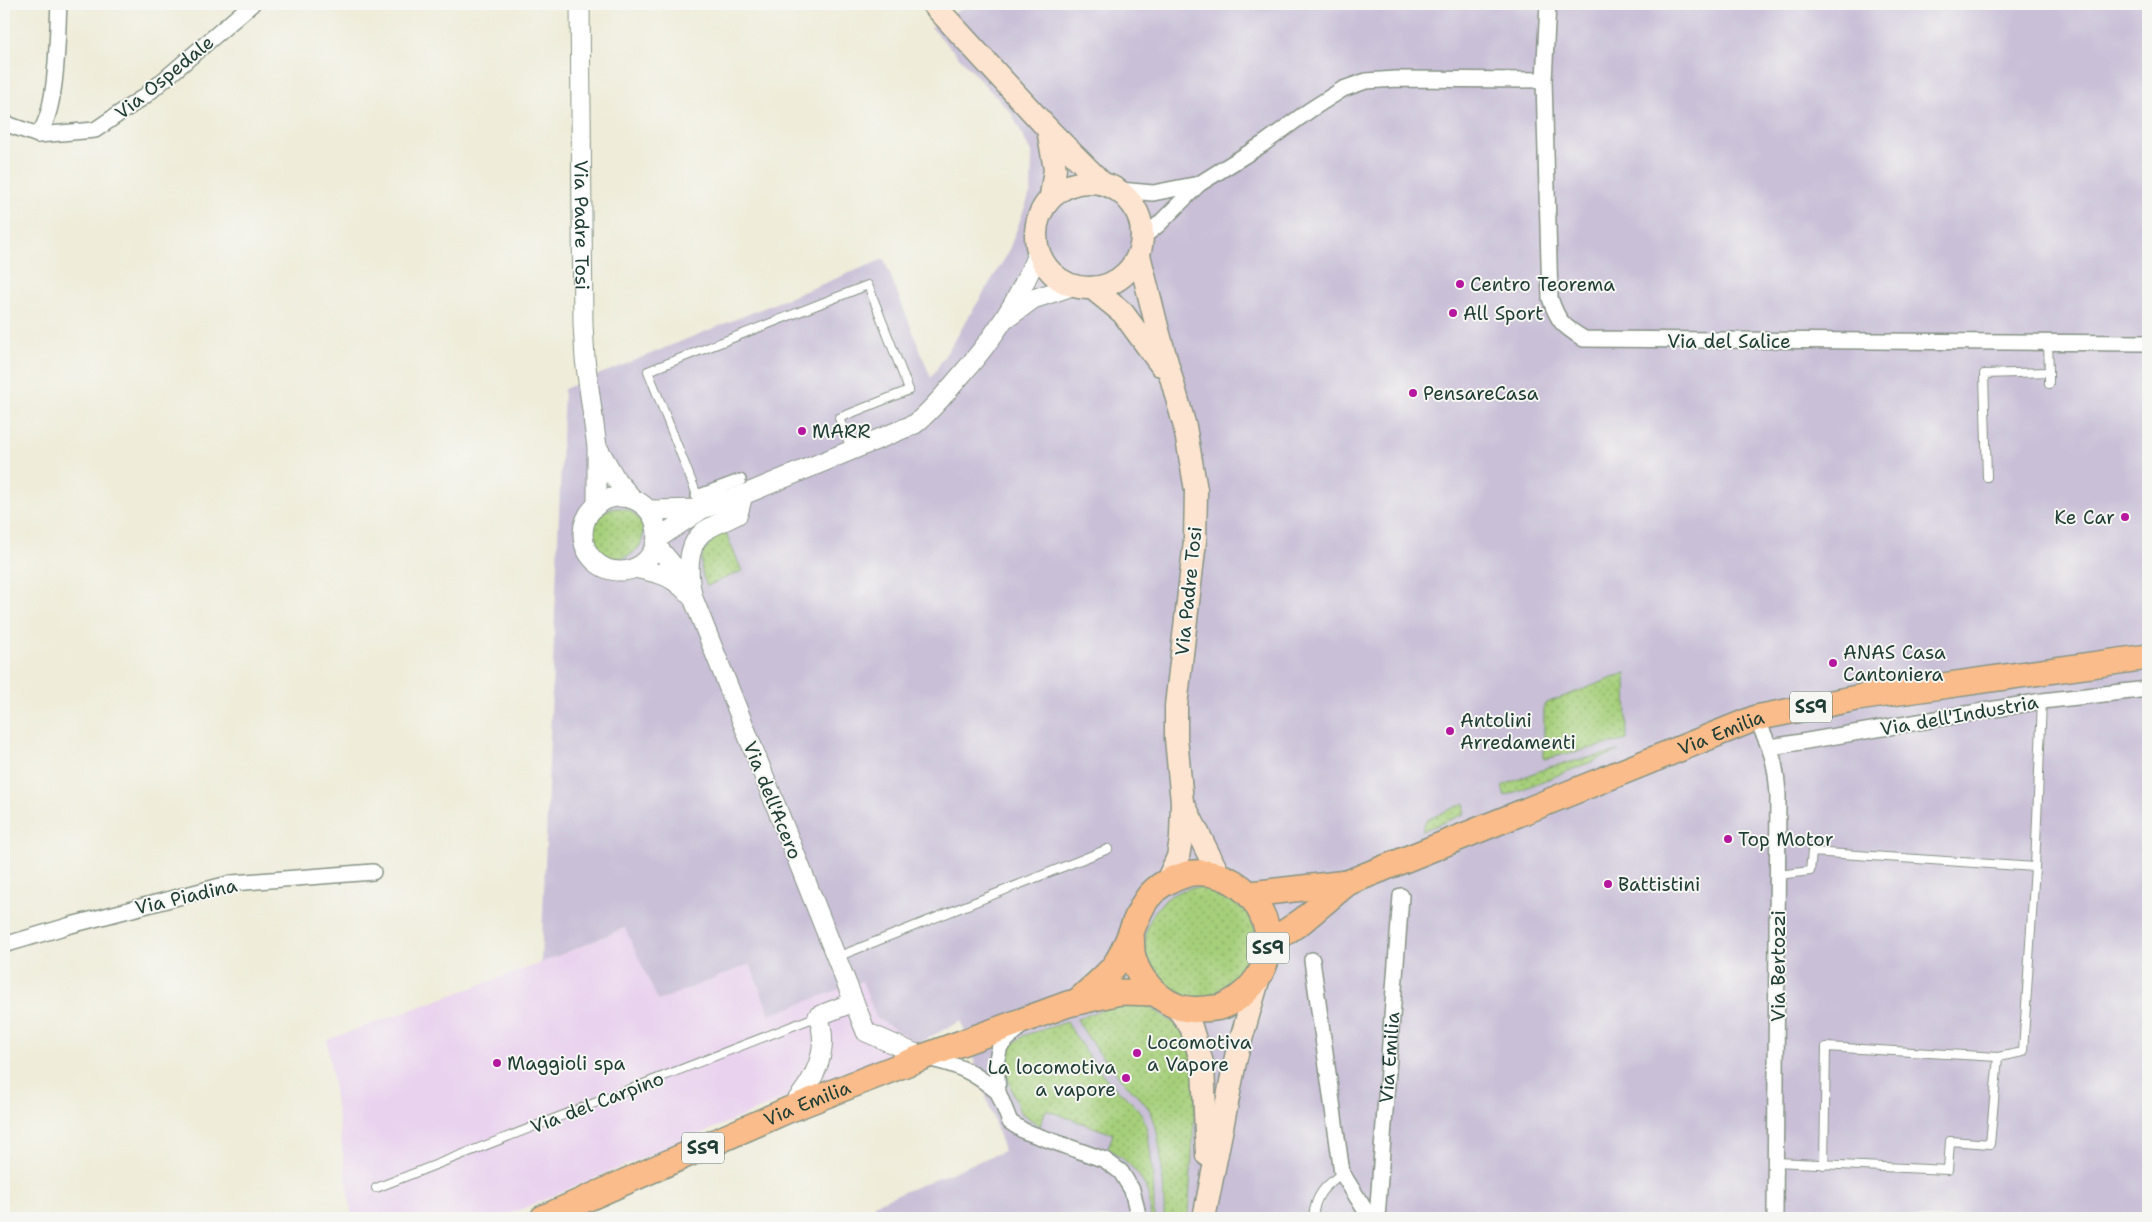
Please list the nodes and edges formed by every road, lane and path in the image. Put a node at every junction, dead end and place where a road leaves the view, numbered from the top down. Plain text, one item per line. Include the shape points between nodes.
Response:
1 (59, 4) edge
2 (252, 4) edge
3 (580, 4) edge
4 (933, 4) edge
5 (1548, 4) edge
6 (1544, 80) junction
7 (4, 123) edge
8 (1048, 129) junction
9 (38, 135) junction
10 (1199, 184) junction
11 (1111, 187) junction
12 (1051, 196) junction
13 (1141, 246) junction
14 (1038, 252) junction
15 (1083, 287) junction
16 (1005, 320) junction
17 (2048, 343) junction
18 (2148, 343) edge
19 (2049, 372) junction
20 (1172, 383) junction
21 (2049, 384) dead end
22 (597, 447) junction
23 (852, 451) junction
24 (1987, 477) dead end
25 (742, 488) junction
26 (632, 498) junction
27 (700, 503) junction
28 (597, 504) junction
29 (650, 510) junction
30 (657, 542) junction
31 (634, 568) junction
32 (691, 592) junction
33 (2148, 657) edge
34 (2037, 672) junction
35 (2148, 689) edge
36 (2042, 701) junction
37 (1756, 718) junction
38 (1771, 747) junction
39 (1182, 802) junction
40 (1108, 849) dead end
41 (2035, 867) junction
42 (373, 872) dead end
43 (1219, 875) junction
44 (1778, 875) junction
45 (1167, 881) junction
46 (1347, 884) junction
47 (1250, 894) junction
48 (1401, 896) dead end
49 (1131, 934) junction
50 (1269, 942) junction
51 (4, 945) edge
52 (836, 958) junction
53 (1312, 960) dead end
54 (1259, 977) junction
55 (1165, 999) junction
56 (854, 1002) junction
57 (1077, 1002) junction
58 (818, 1016) junction
59 (1026, 1021) junction
60 (1998, 1057) junction
61 (923, 1058) junction
62 (998, 1092) junction
63 (788, 1110) junction
64 (1775, 1162) junction
65 (1824, 1165) junction
66 (1342, 1173) junction
67 (376, 1188) dead end
68 (1208, 1190) junction
69 (543, 1218) edge
70 (1135, 1218) edge
71 (1204, 1218) edge
72 (1313, 1218) edge
73 (1370, 1218) edge
74 (1377, 1218) edge
75 (1775, 1218) edge

1 - 9 street via 52,95 44,128
2 - 9 street, Via Ospedale via 145,96 95,130
3 - 22 street, Via Padre Tosi via 583,324
4 - 8 main road, Via Padre Tosi
5 - 6 street, Via del Salice
6 - 10 street via 1366,81 1343,89
6 - 17 street, Via del Salice via 1550,298 1556,317 1564,327 1584,339
7 - 9 street
8 - 11 main road, Via Padre Tosi
8 - 12 main road, Via Padre Tosi via 1055,169
10 - 11 street via 1153,193
10 - 13 street
11 - 12 main road via 1084,181
11 - 13 main road, Via Padre Tosi via 1132,203 1140,219
12 - 14 main road, Via Padre Tosi via 1036,222
13 - 15 main road, Via Padre Tosi via 1131,268 1120,278 1107,285
13 - 20 main road, Via Padre Tosi
14 - 15 main road, Via Padre Tosi via 1045,267 1058,279
14 - 16 street, Via Padre Tosi via 1026,283
15 - 16 street, Via Padre Tosi via 1033,300
15 - 20 main road, Via Padre Tosi via 1123,313
16 - 23 street, Via Padre Tosi via 929,413 915,424
17 - 18 street, Via del Salice
17 - 19 lane
19 - 21 lane
19 - 24 lane via 1984,374
20 - 39 main road, Via Padre Tosi via 1186,427 1196,490 1194,541 1176,706 1176,755
22 - 26 street, Via Padre Tosi via 617,481
22 - 28 street, Via Padre Tosi
23 - 25 street, Via Padre Tosi
23 - 27 lane via 839,418 909,390 868,286 648,371
25 - 27 street, Via Padre Tosi
25 - 32 street, Via dell'Acero via 738,514 703,532 694,545 689,561
26 - 28 street via 614,497
26 - 29 street, Via Padre Tosi
27 - 29 street, Via Padre Tosi
27 - 30 street, Via Padre Tosi
28 - 31 street via 590,510 583,528 585,548 605,568 624,571
29 - 30 street via 655,519
30 - 31 street, Via Padre Tosi via 647,559
30 - 32 street, Via dell'Acero
31 - 32 street, Via dell'Acero via 670,577
32 - 52 street, Via dell'Acero
33 - 34 main road, Via Emilia / SS9
34 - 36 street
34 - 37 main road, Via Emilia / SS9 via 1857,698
35 - 36 street, Via dell'Industria
36 - 38 street, Via dell'Industria
36 - 41 lane
37 - 38 street, Via Bertozzi
37 - 46 main road, Via Emilia / SS9
38 - 44 street, Via Bertozzi via 1778,795
39 - 43 main road, Via Padre Tosi
39 - 45 main road, Via Padre Tosi via 1178,857
40 - 52 lane
41 - 44 lane via 1812,852 1810,871
41 - 60 lane via 2023,1052
42 - 51 street, Via Piadina via 232,883
43 - 45 main road, Via Emilia / SS9 via 1193,873
43 - 47 main road, Via Emilia / SS9
44 - 64 street, Via Bertozzi
45 - 49 main road, Via Emilia / SS9 via 1143,903
46 - 47 main road, Via Emilia / SS9
46 - 50 main road, Via Emilia / SS9 via 1302,921
47 - 50 main road, Via Emilia / SS9 via 1267,925
48 - 74 street, Via Emilia
49 - 55 main road, Via Emilia / SS9 via 1132,956 1141,976
49 - 57 main road, Via Emilia / SS9 via 1114,966
50 - 54 main road, Via Emilia / SS9
52 - 56 street, Via dell'Acero
53 - 66 street
54 - 55 main road, Via Emilia / SS9 via 1243,995 1222,1006 1198,1010
54 - 68 main road via 1236,1057
55 - 57 main road, Via Emilia / SS9 via 1120,992
55 - 68 main road via 1191,1027 1203,1066
56 - 58 street
56 - 61 street, Via dell'Acero via 866,1032
57 - 59 main road, Via Emilia / SS9
58 - 63 street via 824,1045 805,1092
58 - 67 lane, Via del Carpino
59 - 61 main road, Via Emilia / SS9
59 - 62 street via 1000,1046 996,1063
60 - 65 lane via 1990,1144 1950,1141 1948,1170
60 - 65 lane via 1826,1047
61 - 62 street via 968,1070
61 - 63 main road, Via Emilia / SS9
62 - 70 street via 1010,1122 1024,1131 1105,1160 1121,1172 1132,1190 1137,1210
63 - 69 main road, Via Emilia / SS9
64 - 65 lane
64 - 75 street, Via Bertozzi
66 - 72 lane via 1324,1187 1314,1206
66 - 73 street
68 - 71 main road

